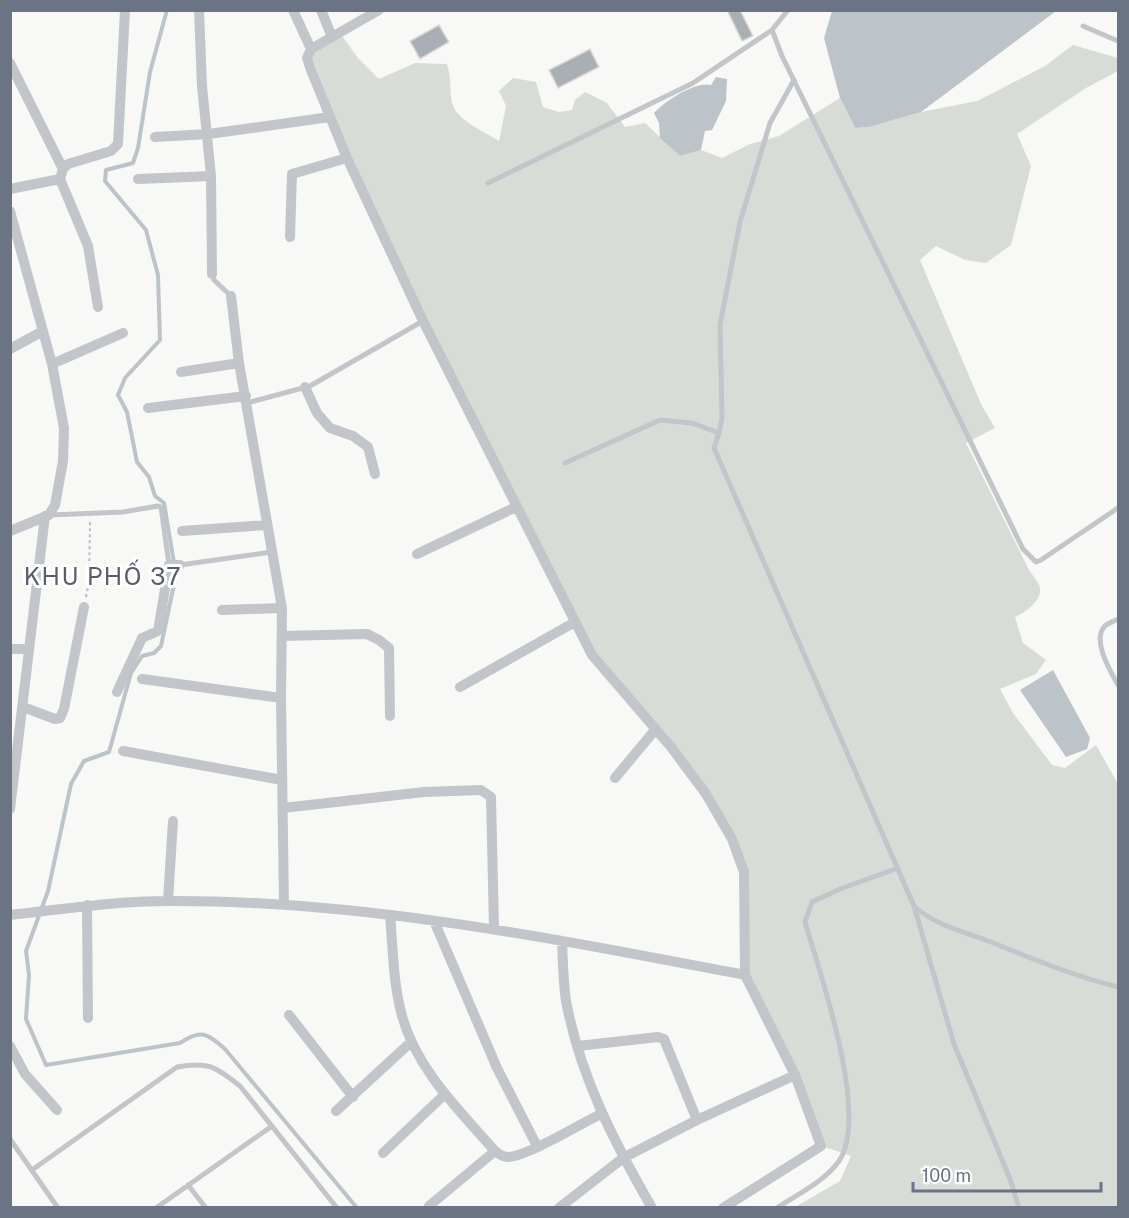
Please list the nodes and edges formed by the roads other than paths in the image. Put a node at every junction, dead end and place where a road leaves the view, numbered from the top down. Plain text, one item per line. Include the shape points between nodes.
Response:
1 (125, 10) edge
2 (199, 10) edge
3 (293, 10) edge
4 (321, 10) edge
5 (379, 10) edge
6 (788, 10) edge
7 (1083, 26) dead end
8 (772, 30) junction
9 (333, 37) junction
10 (1119, 41) edge
11 (311, 49) junction
12 (10, 63) edge
13 (794, 80) junction
14 (330, 117) junction
15 (209, 134) junction
16 (155, 137) dead end
17 (347, 158) junction
18 (62, 174) junction
19 (211, 176) junction
20 (138, 180) dead end
21 (488, 183) dead end
22 (10, 189) edge
23 (11, 219) edge
24 (290, 237) dead end
25 (212, 274) joint
26 (231, 296) joint
27 (98, 307) dead end
28 (423, 321) junction
29 (43, 331) junction
30 (123, 333) dead end
31 (10, 349) edge
32 (239, 363) junction
33 (52, 364) junction
34 (181, 372) dead end
35 (305, 387) junction
36 (246, 400) junction
37 (148, 408) dead end
38 (719, 433) junction
39 (566, 463) dead end
40 (375, 474) dead end
41 (516, 507) junction
42 (1119, 508) edge
43 (47, 516) junction
44 (266, 525) junction
45 (10, 531) edge
46 (182, 531) dead end
47 (272, 552) junction
48 (417, 554) dead end
49 (174, 565) junction
50 (84, 607) road end
51 (282, 608) junction
52 (222, 609) dead end
53 (1119, 619) edge
54 (575, 622) junction
55 (282, 636) junction
56 (10, 649) edge
57 (28, 649) junction
58 (142, 679) dead end
59 (1119, 685) edge
60 (460, 687) dead end
61 (117, 692) dead end
62 (281, 698) junction
63 (23, 707) junction
64 (390, 716) dead end
65 (655, 730) junction
66 (123, 751) dead end
67 (615, 778) dead end
68 (282, 780) junction
69 (283, 808) junction
70 (10, 809) edge
71 (173, 821) dead end
72 (898, 868) junction
73 (168, 901) junction
74 (87, 905) junction
75 (284, 905) junction
76 (914, 906) junction
77 (10, 915) edge
78 (390, 915) junction
79 (434, 921) junction
80 (494, 928) junction
81 (562, 941) junction
82 (745, 975) junction
83 (1119, 987) edge
84 (289, 1015) dead end
85 (88, 1018) dead end
86 (411, 1042) junction
87 (10, 1046) edge
88 (578, 1046) junction
89 (795, 1075) junction
90 (444, 1095) junction
91 (353, 1097) junction
92 (57, 1110) dead end
93 (336, 1111) dead end
94 (601, 1114) junction
95 (697, 1119) junction
96 (272, 1126) junction
97 (10, 1139) edge
98 (537, 1146) junction
99 (495, 1151) junction
100 (383, 1153) dead end
101 (623, 1158) junction
102 (32, 1170) junction
103 (188, 1185) junction
104 (166, 1205) edge
105 (429, 1206) dead end
106 (58, 1208) edge
107 (156, 1208) edge
108 (206, 1208) edge
109 (337, 1208) edge
110 (559, 1208) edge
111 (652, 1208) edge
112 (723, 1208) edge
113 (777, 1208) edge
114 (1018, 1208) edge

1 - 18 street via 118,144 111,151 77,160
2 - 15 street via 202,86
3 - 11 street
4 - 9 street
5 - 9 street
6 - 8 lane
7 - 10 lane
8 - 13 lane
8 - 21 lane via 693,83
9 - 11 street
11 - 14 street via 311,70
12 - 18 street
13 - 38 lane via 770,123 740,222 720,325
13 - 42 lane via 1023,549 1031,559 1041,560
14 - 15 street
14 - 17 street
15 - 16 street
15 - 19 street
17 - 24 street via 292,174
17 - 28 street
18 - 22 street
18 - 27 street via 88,246
19 - 20 street
19 - 25 street
23 - 29 street
25 - 26 lane
26 - 32 street
28 - 35 lane
28 - 41 street
29 - 31 street
29 - 33 street
30 - 33 street
32 - 34 street
32 - 36 street
33 - 43 street via 64,428 63,461 55,505
35 - 36 lane
35 - 40 street via 317,413 330,428 353,436 368,447
36 - 37 street
36 - 44 street
38 - 39 lane via 692,423 660,420
38 - 72 lane via 714,448
41 - 48 street
41 - 54 street
43 - 45 street
43 - 49 lane via 160,507
43 - 57 street
44 - 46 street
44 - 47 street
47 - 49 lane
47 - 51 street
49 - 61 street via 158,631 142,638
50 - 63 street via 60,718
51 - 52 street
51 - 55 street
53 - 59 lane via 1105,626 1101,634 1102,657
54 - 60 street
54 - 65 street via 591,655
55 - 62 street
55 - 64 street via 367,634 379,640 388,648
56 - 57 street
57 - 63 street
58 - 62 street
62 - 68 street
63 - 70 street
65 - 67 street
65 - 82 street via 706,794 732,839 744,872
66 - 68 street
68 - 69 street
69 - 75 street
69 - 80 street via 424,792 481,790 491,797
71 - 73 street
72 - 76 lane
72 - 113 lane via 812,903 805,922 848,1081 848,1135 840,1160 820,1180
73 - 74 street
73 - 75 street
74 - 77 street
74 - 85 street
75 - 78 street
76 - 83 lane via 926,917 1087,980
76 - 114 lane via 954,1044 1010,1179
78 - 79 street
78 - 86 street via 398,999
79 - 80 street
79 - 98 street via 497,1068
80 - 81 street
81 - 82 street
81 - 88 street via 566,1002
82 - 89 street
84 - 91 street
86 - 90 street
86 - 91 street
87 - 92 street via 26,1074
88 - 94 street
88 - 95 street via 664,1039
89 - 95 street
89 - 112 street via 821,1146
90 - 99 street
90 - 100 street
91 - 93 street
94 - 98 street
94 - 101 street
95 - 101 street
96 - 102 lane via 240,1086 220,1071 200,1063 177,1067
96 - 103 lane
96 - 109 lane
97 - 102 lane
98 - 99 street via 510,1157
99 - 105 street
101 - 110 street
101 - 111 street
102 - 106 lane
103 - 104 lane
103 - 108 lane
104 - 107 lane

